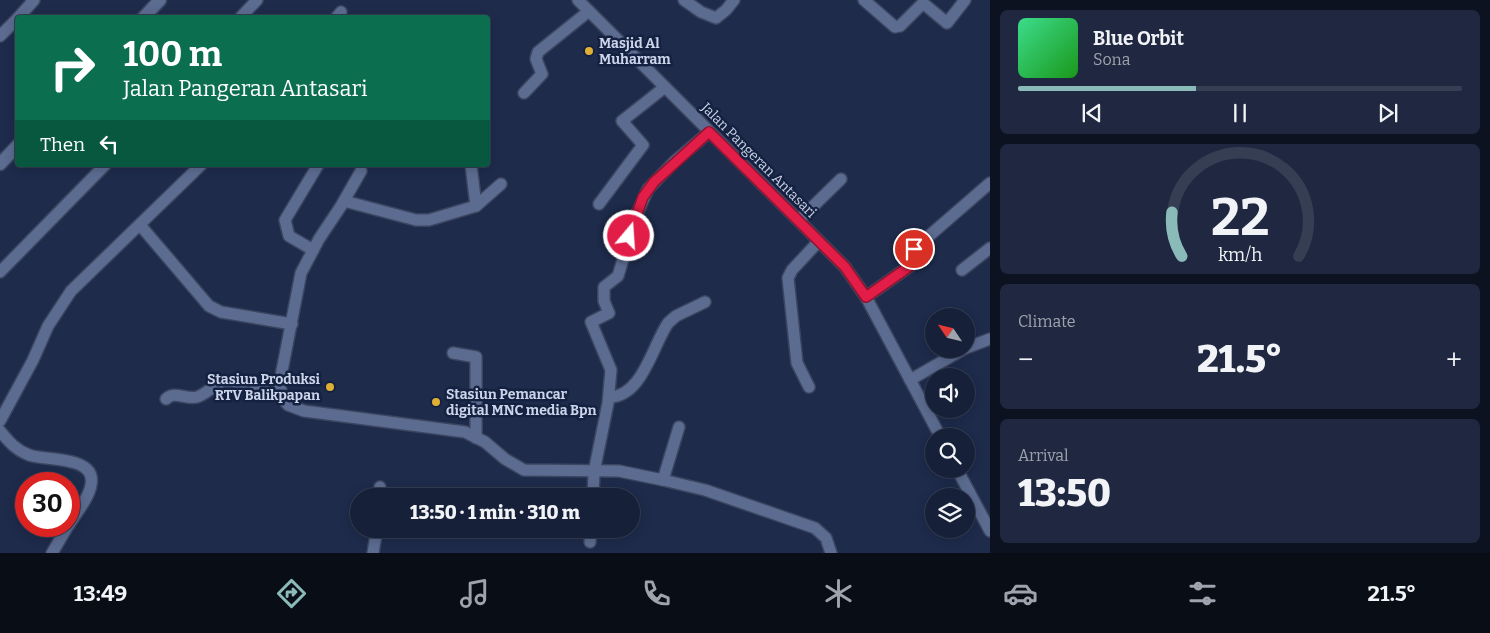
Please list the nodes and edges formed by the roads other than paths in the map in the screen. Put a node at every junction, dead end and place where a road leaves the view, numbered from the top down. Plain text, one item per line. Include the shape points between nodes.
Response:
1 (34, 0) edge
2 (160, 0) edge
3 (257, 0) edge
4 (578, 0) edge
5 (684, 0) edge
6 (734, 0) edge
7 (864, 0) edge
8 (965, 0) edge
9 (589, 11) junction
10 (21, 15) edge
11 (146, 15) edge
12 (243, 15) edge
13 (15, 21) edge
14 (0, 36) edge
15 (665, 87) junction
16 (524, 93) dead end
17 (709, 132) junction
18 (15, 148) edge
19 (0, 164) edge
20 (103, 167) edge
21 (199, 167) edge
22 (317, 167) edge
23 (471, 167) edge
24 (361, 171) dead end
25 (841, 179) dead end
26 (990, 183) edge
27 (501, 184) dead end
28 (344, 201) junction
29 (599, 204) dead end
30 (476, 206) junction
31 (798, 220) junction
32 (140, 225) junction
33 (819, 241) junction
34 (990, 248) edge
35 (313, 250) junction
36 (962, 270) dead end
37 (0, 272) edge
38 (866, 297) junction
39 (705, 302) dead end
40 (292, 324) junction
41 (990, 338) edge
42 (975, 344) edge
43 (453, 353) dead end
44 (948, 358) edge
45 (910, 380) junction
46 (809, 387) dead end
47 (279, 389) junction
48 (609, 397) junction
49 (166, 399) dead end
50 (0, 421) edge
51 (679, 427) dead end
52 (936, 428) edge
53 (0, 431) edge
54 (476, 438) junction
55 (594, 472) junction
56 (962, 478) edge
57 (663, 480) junction
58 (593, 488) edge
59 (80, 505) edge
60 (990, 531) edge
61 (61, 537) edge
62 (376, 538) edge
63 (590, 538) edge
64 (590, 542) dead end
65 (52, 553) edge
66 (374, 553) edge
67 (831, 553) edge

1 - 10 street
2 - 11 street
3 - 12 street
4 - 9 street, Jalan Pangeran Antasari
5 - 6 street via 716,18
7 - 8 street via 897,27 923,3 947,23
9 - 15 street, Jalan Pangeran Antasari
9 - 16 street via 538,52 536,59 542,74
13 - 14 street
15 - 17 street, Jalan Pangeran Antasari
15 - 29 street via 622,121 643,145
17 - 31 street, Jalan Pangeran Antasari
17 - 48 street via 663,173 643,197 618,276 604,287 604,301 609,313 591,322 611,370
18 - 19 street
20 - 37 street
21 - 32 street
22 - 35 street via 285,220 289,236
23 - 30 street
24 - 28 street
25 - 31 street
26 - 38 street via 914,249 910,255 910,266
27 - 30 street
28 - 30 street via 416,220 430,220
28 - 35 street
31 - 33 street, Jalan Pangeran Antasari
32 - 40 street via 209,306 221,312
32 - 50 street via 72,291 48,326
33 - 38 street, Jalan Pangeran Antasari via 845,267
33 - 46 street via 788,278 797,362
34 - 36 street
35 - 40 street via 301,273
38 - 45 street, Jalan Pangeran Antasari
39 - 48 street via 668,323 638,380 628,392 619,397
40 - 47 street
41 - 42 street
43 - 54 street via 476,357
44 - 45 street
45 - 52 street, Jalan Pangeran Antasari
47 - 49 street via 225,381 196,397 173,395
47 - 54 street via 281,398 288,405 304,411 435,427 465,432
48 - 55 street
51 - 57 street
53 - 59 street via 18,450 36,457 73,461 84,467 92,484
54 - 55 street via 524,470
55 - 57 street via 619,471
55 - 58 street
56 - 60 street
57 - 67 street via 804,522 821,532 830,545
61 - 65 street
62 - 66 street
63 - 64 street

